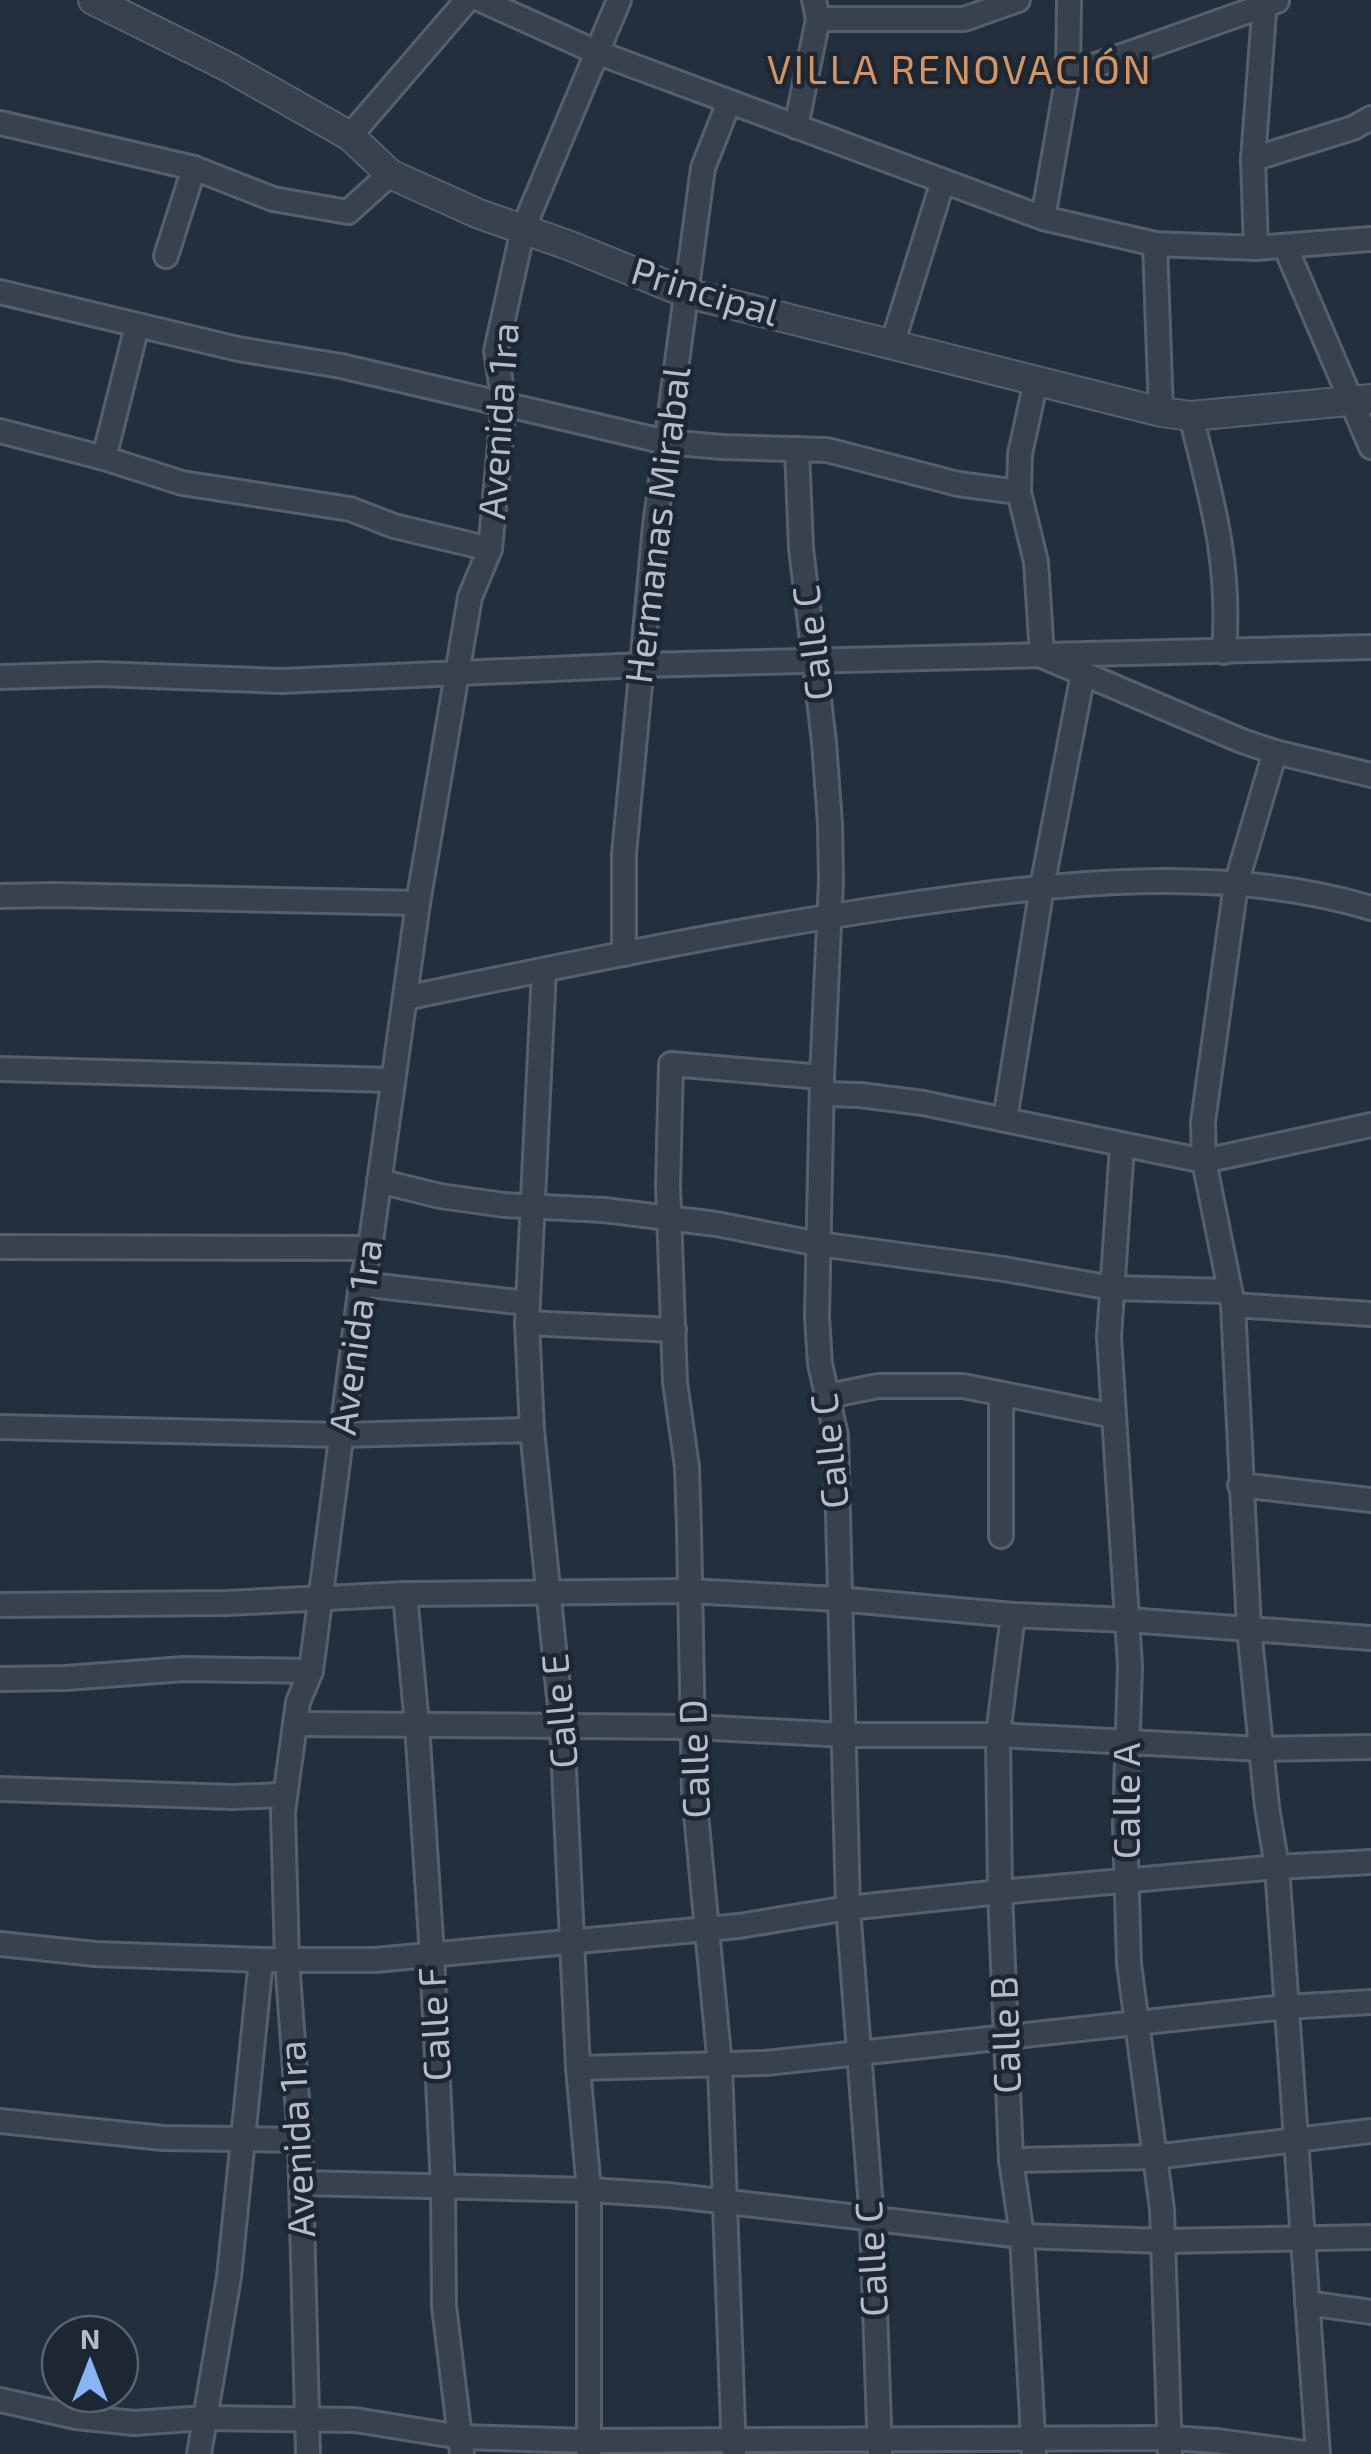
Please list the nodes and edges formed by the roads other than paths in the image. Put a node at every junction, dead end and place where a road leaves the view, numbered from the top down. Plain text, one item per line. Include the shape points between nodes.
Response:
1 (92, 0) edge
2 (467, 0) edge
3 (482, 0) edge
4 (619, 0) edge
5 (1018, 0) edge
6 (1069, 0) edge
7 (1270, 2) edge
8 (816, 9) edge
9 (596, 52) junction
10 (1068, 75) junction
11 (729, 102) junction
12 (1371, 118) edge
13 (0, 123) edge
14 (796, 126) junction
15 (350, 136) junction
16 (1253, 159) junction
17 (194, 168) junction
18 (390, 174) junction
19 (943, 181) junction
20 (1043, 218) junction
21 (523, 229) junction
22 (1371, 239) edge
23 (1155, 244) junction
24 (1285, 246) junction
25 (1256, 248) junction
26 (166, 256) dead end
27 (0, 292) edge
28 (686, 293) junction
29 (137, 326) junction
30 (892, 345) junction
31 (1036, 381) junction
32 (1360, 401) edge
33 (504, 404) junction
34 (1161, 412) junction
35 (1191, 416) junction
36 (0, 431) edge
37 (666, 442) junction
38 (1371, 447) edge
39 (797, 448) junction
40 (104, 458) junction
41 (1019, 492) junction
42 (490, 549) junction
43 (1371, 646) edge
44 (1224, 652) junction
45 (1042, 656) junction
46 (814, 662) junction
47 (641, 664) junction
48 (456, 674) junction
49 (1083, 674) junction
50 (0, 677) edge
51 (1275, 752) junction
52 (1371, 775) edge
53 (1236, 884) junction
54 (1042, 887) junction
55 (0, 896) edge
56 (418, 903) junction
57 (1371, 908) edge
58 (827, 916) junction
59 (624, 954) junction
60 (544, 970) junction
61 (405, 998) junction
62 (0, 1069) edge
63 (391, 1080) junction
64 (822, 1086) junction
65 (1005, 1119) junction
66 (1371, 1125) edge
67 (1122, 1146) junction
68 (1204, 1161) junction
69 (379, 1182) junction
70 (531, 1205) junction
71 (670, 1220) junction
72 (818, 1244) junction
73 (0, 1246) edge
74 (370, 1248) junction
75 (361, 1284) junction
76 (1112, 1288) junction
77 (1231, 1299) junction
78 (527, 1313) junction
79 (1371, 1314) edge
80 (674, 1330) junction
81 (828, 1396) junction
82 (1001, 1396) junction
83 (1114, 1416) junction
84 (0, 1427) edge
85 (532, 1430) junction
86 (341, 1435) junction
87 (1240, 1485) junction
88 (1371, 1500) edge
89 (1001, 1536) dead end
90 (690, 1591) junction
91 (405, 1594) junction
92 (550, 1594) junction
93 (320, 1597) junction
94 (838, 1598) junction
95 (0, 1605) edge
96 (1013, 1616) junction
97 (1128, 1620) junction
98 (1249, 1628) junction
99 (1371, 1638) edge
100 (311, 1671) junction
101 (0, 1679) edge
102 (295, 1724) junction
103 (417, 1726) junction
104 (562, 1727) junction
105 (694, 1727) junction
106 (998, 1735) junction
107 (846, 1736) junction
108 (1126, 1744) junction
109 (1371, 1746) edge
110 (1261, 1749) junction
111 (0, 1789) edge
112 (283, 1794) junction
113 (1371, 1862) edge
114 (1277, 1867) junction
115 (1128, 1882) junction
116 (1000, 1892) junction
117 (848, 1908) junction
118 (707, 1927) junction
119 (574, 1943) junction
120 (0, 1944) edge
121 (432, 1956) junction
122 (261, 1960) junction
123 (287, 1960) junction
124 (1371, 2002) edge
125 (1285, 2007) junction
126 (1138, 2024) junction
127 (1006, 2036) junction
128 (857, 2050) junction
129 (720, 2066) junction
130 (578, 2068) junction
131 (0, 2122) edge
132 (1371, 2131) edge
133 (245, 2138) junction
134 (300, 2140) junction
135 (1295, 2140) junction
136 (1154, 2157) junction
137 (1011, 2160) junction
138 (301, 2183) junction
139 (443, 2186) junction
140 (589, 2190) junction
141 (727, 2202) junction
142 (872, 2221) junction
143 (1022, 2236) junction
144 (1371, 2237) edge
145 (1305, 2239) junction
146 (1164, 2241) junction
147 (1307, 2303) junction
148 (1371, 2312) edge
149 (0, 2400) edge
150 (205, 2418) junction
151 (307, 2420) junction
152 (1033, 2445) edge
153 (462, 2446) edge
154 (880, 2446) edge
155 (1169, 2446) edge
156 (734, 2447) edge
157 (588, 2448) edge
158 (199, 2454) edge
159 (308, 2454) edge
160 (1315, 2454) edge

1 - 15 street, Principal
2 - 15 street
3 - 9 street
4 - 9 street, Avenida 1ra
5 - 8 street via 964,19
6 - 10 street
7 - 10 street
7 - 16 street
8 - 14 street
9 - 11 street
9 - 21 street, Avenida 1ra
10 - 20 street
11 - 14 street
11 - 28 street, Hermanas Mirabal via 703,168
12 - 16 street
13 - 17 street
14 - 19 street
15 - 18 street, Principal
16 - 25 street
17 - 18 street via 273,199 351,210
17 - 26 street
18 - 21 street, Principal
19 - 20 street
19 - 30 street
20 - 23 street
21 - 28 street, Principal
21 - 33 street, Avenida 1ra via 496,351
22 - 24 street
23 - 25 street
23 - 34 street
24 - 25 street
24 - 32 street
27 - 29 street
28 - 30 street, Principal
28 - 37 street, Hermanas Mirabal
29 - 33 street
29 - 40 street
30 - 31 street, Principal
31 - 34 street, Principal
31 - 41 street
32 - 35 street, Principal
32 - 38 street
33 - 37 street
33 - 42 street, Avenida 1ra
34 - 35 street, Principal
35 - 44 street via 1225,563
36 - 40 street
37 - 39 street
37 - 47 street, Hermanas Mirabal
39 - 41 street
39 - 46 street, Calle C
40 - 42 street via 182,484 350,509
41 - 45 street via 1036,562
42 - 48 street, Avenida 1ra via 470,597
43 - 44 street
44 - 45 street
45 - 46 street
45 - 49 street
46 - 47 street
46 - 58 street, Calle C via 830,824
47 - 48 street
47 - 59 street, Hermanas Mirabal via 624,854
48 - 50 street via 282,681
48 - 56 street, Avenida 1ra
49 - 51 street
49 - 54 street
51 - 52 street
51 - 53 street
53 - 54 street
53 - 57 street via 1293,889
53 - 68 street via 1204,1096
54 - 58 street
54 - 65 street
55 - 56 street
56 - 61 street, Avenida 1ra
58 - 59 street
58 - 64 street, Calle C
59 - 60 street
60 - 61 street
60 - 70 street, Calle E
61 - 63 street, Avenida 1ra
62 - 63 street
63 - 69 street, Avenida 1ra
64 - 65 street
64 - 71 street, Calle D via 671,1064
64 - 72 street, Calle C
65 - 67 street
66 - 68 street
67 - 68 street
67 - 76 street, Calle A
68 - 77 street
69 - 70 street
69 - 74 street, Avenida 1ra
70 - 71 street
70 - 78 street, Calle E
71 - 72 street
71 - 80 street, Calle D
72 - 76 street
72 - 81 street, Calle C via 820,1364
73 - 74 street
74 - 75 street, Avenida 1ra
75 - 78 street
75 - 86 street, Avenida 1ra
76 - 77 street
76 - 83 street, Calle A
77 - 79 street
77 - 87 street
78 - 80 street
78 - 85 street, Calle E
80 - 90 street, Calle D
81 - 82 street via 916,1384
81 - 94 street, Calle C via 838,1468
82 - 83 street
82 - 89 street
83 - 97 street, Calle A
84 - 86 street
85 - 86 street
85 - 92 street, Calle E
86 - 93 street, Avenida 1ra
87 - 88 street
87 - 98 street
90 - 92 street
90 - 94 street
90 - 105 street, Calle D
91 - 92 street
91 - 93 street
91 - 103 street, Calle F
92 - 104 street, Calle E
93 - 95 street
93 - 100 street, Avenida 1ra
94 - 96 street
94 - 107 street, Calle C
96 - 97 street
96 - 106 street, Calle B
97 - 98 street
97 - 108 street, Calle A
98 - 99 street
98 - 110 street
100 - 101 street via 184,1669
100 - 102 street, Avenida 1ra
102 - 103 street
102 - 112 street, Avenida 1ra
103 - 104 street
103 - 121 street, Calle F
104 - 105 street
104 - 119 street, Calle E
105 - 107 street
105 - 118 street, Calle D
106 - 107 street
106 - 108 street
106 - 116 street, Calle B
107 - 117 street, Calle C
108 - 110 street
108 - 115 street, Calle A
109 - 110 street
110 - 114 street
111 - 112 street
112 - 123 street, Avenida 1ra
113 - 114 street
114 - 115 street
114 - 125 street
115 - 116 street
115 - 126 street, Calle A
116 - 117 street
116 - 127 street, Calle B
117 - 118 street
117 - 128 street, Calle C
118 - 119 street
118 - 129 street, Calle D
119 - 121 street
119 - 130 street, Calle E
120 - 122 street
121 - 123 street
121 - 139 street, Calle F
122 - 123 street
122 - 133 street
123 - 134 street, Avenida 1ra
124 - 125 street
125 - 126 street
125 - 135 street
126 - 127 street
126 - 136 street, Calle A
127 - 128 street
127 - 137 street, Calle B
128 - 129 street
128 - 142 street, Calle C
129 - 130 street
129 - 141 street, Calle D
130 - 140 street, Calle E
131 - 133 street via 163,2138
132 - 135 street
133 - 134 street
133 - 150 street
134 - 138 street, Avenida 1ra
135 - 136 street
135 - 145 street
136 - 137 street
136 - 146 street, Calle A
137 - 143 street, Calle B
138 - 139 street
138 - 151 street, Avenida 1ra
139 - 140 street
139 - 153 street, Calle F via 444,2306
140 - 141 street
140 - 157 street, Calle E
141 - 142 street
141 - 156 street, Calle D
142 - 143 street
142 - 154 street, Calle C
143 - 146 street
143 - 152 street, Calle B
144 - 145 street
145 - 146 street
145 - 147 street
146 - 155 street, Calle A
147 - 148 street
147 - 160 street
149 - 150 street via 76,2418
150 - 151 street
150 - 158 street
151 - 153 street via 355,2420
151 - 159 street, Avenida 1ra
152 - 154 street
152 - 155 street
153 - 157 street
154 - 156 street
155 - 160 street via 1217,2441
156 - 157 street

